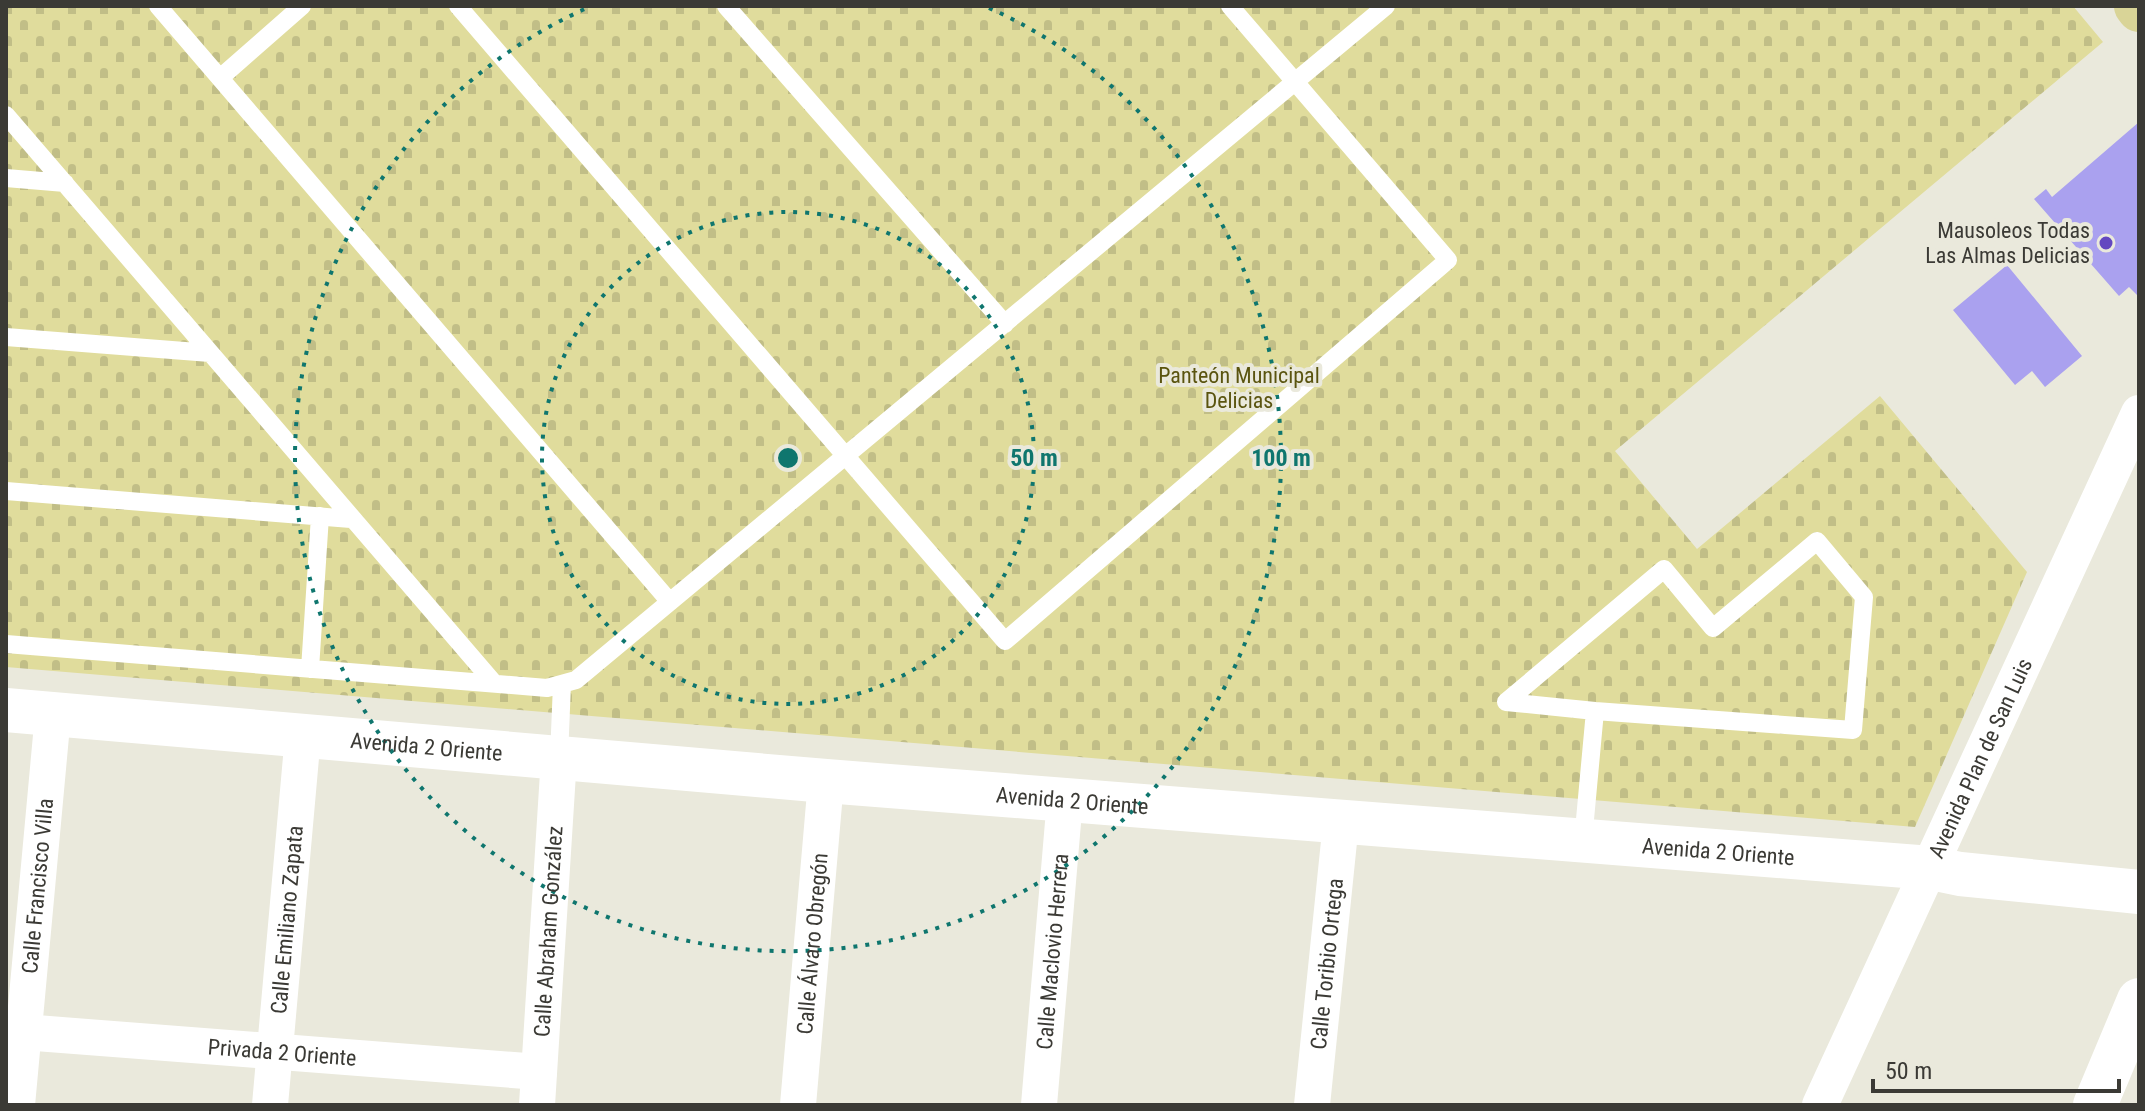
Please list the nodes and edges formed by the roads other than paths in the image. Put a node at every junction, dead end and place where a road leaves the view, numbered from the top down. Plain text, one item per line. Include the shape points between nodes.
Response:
1 (158, 6) edge
2 (302, 6) edge
3 (458, 6) edge
4 (726, 6) edge
5 (1230, 6) edge
6 (1386, 6) edge
7 (220, 78) junction
8 (1295, 82) junction
9 (6, 115) edge
10 (6, 178) edge
11 (65, 183) junction
12 (1005, 324) junction
13 (6, 337) edge
14 (210, 353) junction
15 (2139, 413) edge
16 (846, 456) junction
17 (6, 491) edge
18 (320, 516) junction
19 (351, 519) junction
20 (670, 602) junction
21 (6, 644) edge
22 (310, 669) junction
23 (494, 683) junction
24 (562, 684) junction
25 (6, 710) edge
26 (1595, 711) junction
27 (53, 714) junction
28 (303, 735) junction
29 (559, 757) junction
30 (826, 781) junction
31 (1065, 799) junction
32 (1341, 822) junction
33 (1583, 841) junction
34 (1931, 868) junction
35 (2139, 892) edge
36 (2139, 1000) edge
37 (23, 1032) junction
38 (275, 1052) junction
39 (538, 1089) edge
40 (17, 1105) edge
41 (270, 1105) edge
42 (798, 1105) edge
43 (1039, 1105) edge
44 (1312, 1105) edge
45 (1820, 1105) edge
46 (2095, 1105) edge

1 - 7 lane
2 - 7 lane
3 - 16 lane
4 - 12 lane
5 - 8 lane
6 - 8 lane
7 - 20 lane
8 - 12 lane
8 - 16 lane via 1448,260 1005,641
9 - 11 lane
10 - 11 lane
11 - 14 lane
12 - 16 lane
13 - 14 lane
14 - 19 lane
15 - 34 street, Avenida Plan de San Luis
16 - 20 lane
17 - 18 lane
18 - 19 lane
18 - 22 lane
19 - 23 lane
20 - 24 lane via 576,680
21 - 22 lane
22 - 23 lane
23 - 24 lane via 547,688
24 - 29 lane
25 - 27 street, Avenida 2 Oriente
26 - 26 lane via 1506,702 1664,569 1713,628 1817,541 1864,597 1853,730
26 - 33 lane
27 - 28 street, Avenida 2 Oriente
27 - 37 street, Calle Francisco Villa
28 - 29 street, Avenida 2 Oriente
28 - 38 street, Calle Emiliano Zapata
29 - 30 street, Avenida 2 Oriente
29 - 39 street, Calle Abraham González
30 - 31 street, Avenida 2 Oriente
30 - 42 street, Calle Álvaro Obregón
31 - 32 street, Avenida 2 Oriente
31 - 43 street, Calle Maclovio Herrera
32 - 33 street, Avenida 2 Oriente
32 - 44 street, Calle Toribio Ortega
33 - 34 street, Avenida 2 Oriente
34 - 35 street, Avenida 2 Oriente
34 - 45 street, Avenida Plan de San Luis
36 - 46 street
37 - 38 street, Privada 2 Oriente
37 - 40 street, Calle Francisco Villa
38 - 39 street, Privada 2 Oriente
38 - 41 street, Calle Emiliano Zapata

